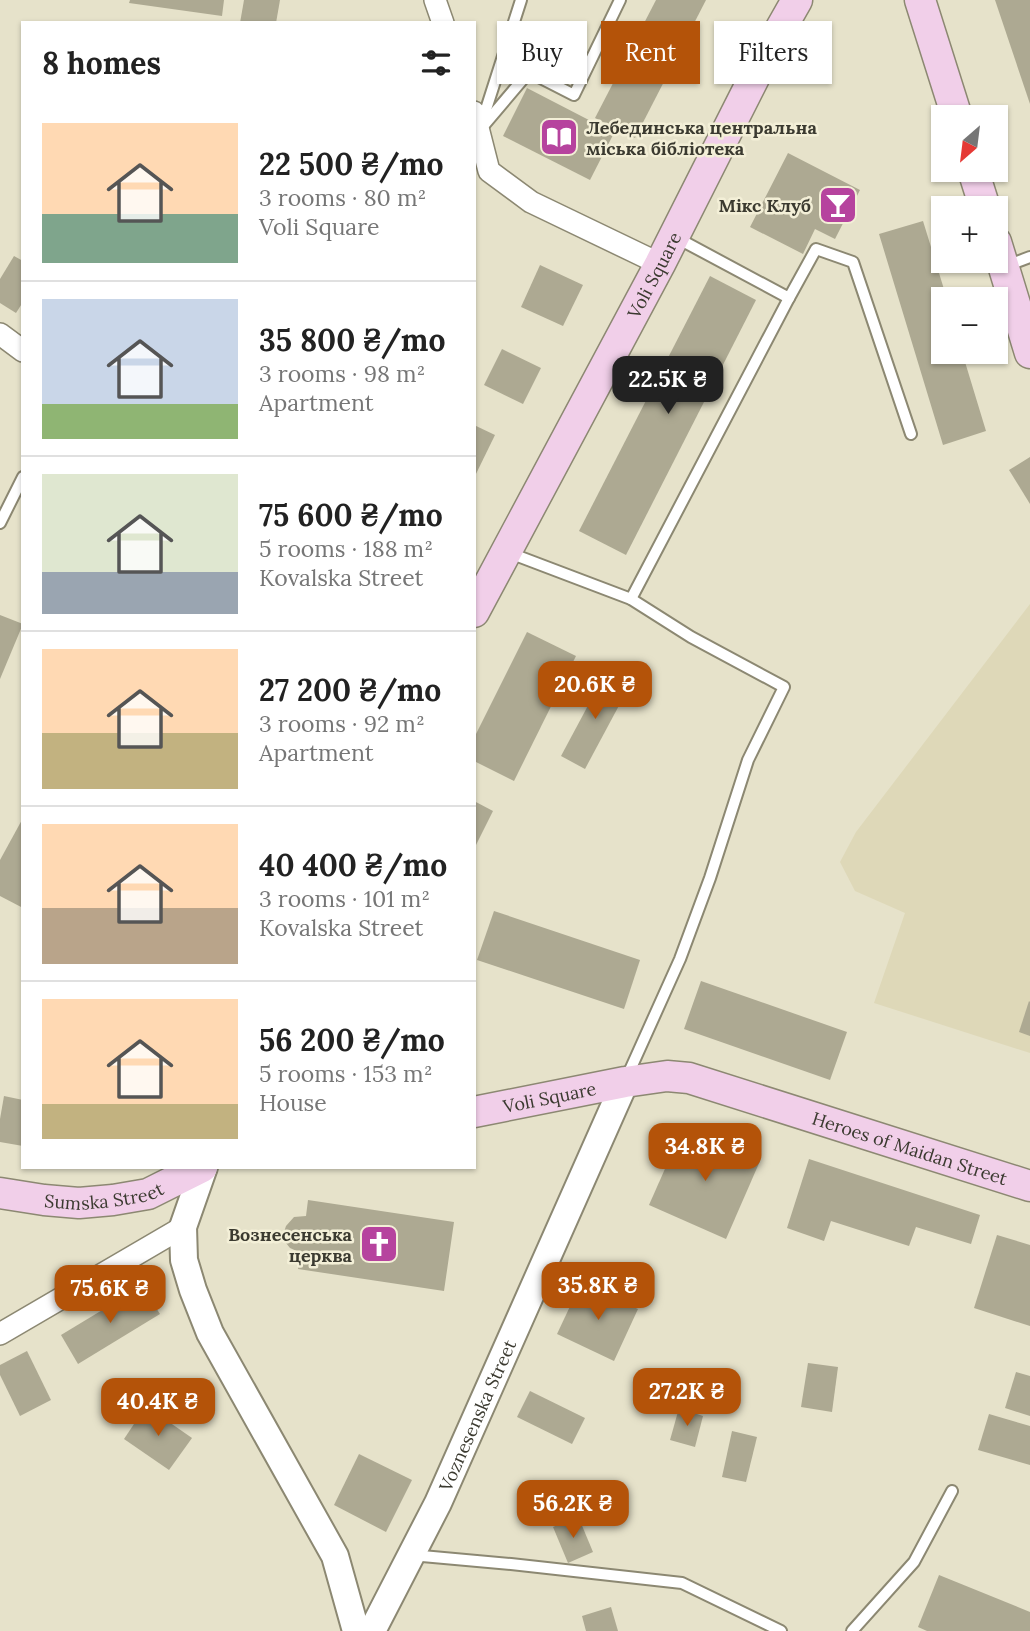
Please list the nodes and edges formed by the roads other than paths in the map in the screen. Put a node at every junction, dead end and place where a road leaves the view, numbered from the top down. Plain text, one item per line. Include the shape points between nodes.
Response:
1 (435, 0) edge
2 (521, 0) edge
3 (620, 0) edge
4 (895, 0) edge
5 (801, 4) edge
6 (923, 8) edge
7 (442, 21) edge
8 (953, 105) edge
9 (477, 121) edge
10 (482, 169) edge
11 (674, 237) junction
12 (1010, 256) edge
13 (660, 264) junction
14 (789, 298) junction
15 (0, 334) edge
16 (21, 350) edge
17 (1030, 353) edge
18 (911, 435) dead end
19 (21, 481) edge
20 (0, 523) edge
21 (507, 552) junction
22 (631, 599) junction
23 (476, 608) edge
24 (625, 1082) junction
25 (476, 1112) edge
26 (199, 1169) edge
27 (202, 1169) edge
28 (1030, 1186) edge
29 (0, 1192) edge
30 (183, 1227) junction
31 (0, 1334) edge
32 (952, 1490) dead end
33 (411, 1555) junction
34 (356, 1631) edge
35 (372, 1631) edge
36 (781, 1631) edge
37 (852, 1631) edge

1 - 7 street
2 - 9 lane
3 - 9 lane via 573,96 529,72
4 - 6 main road
5 - 11 main road, Voli Square via 764,58
6 - 8 main road
9 - 10 street
10 - 13 street via 531,202
11 - 13 main road, Voli Square
11 - 14 lane
12 - 17 main road
13 - 21 main road, Voli Square
14 - 18 lane via 816,249 853,262
14 - 22 lane
15 - 16 street
19 - 20 lane
21 - 22 lane
21 - 23 main road, Voli Square
22 - 24 lane via 691,638 784,687 748,760 680,959
24 - 25 main road, Voli Square
24 - 28 main road, Heroes of Maidan Street via 689,1078
24 - 33 street, Voznesenska Street
26 - 29 main road, Sumska Street via 148,1194 113,1200 79,1203
27 - 30 street
30 - 31 street
30 - 34 street via 184,1260 211,1333 335,1556
32 - 37 lane via 914,1562
33 - 35 street, Voznesenska Street
33 - 36 lane via 682,1583

